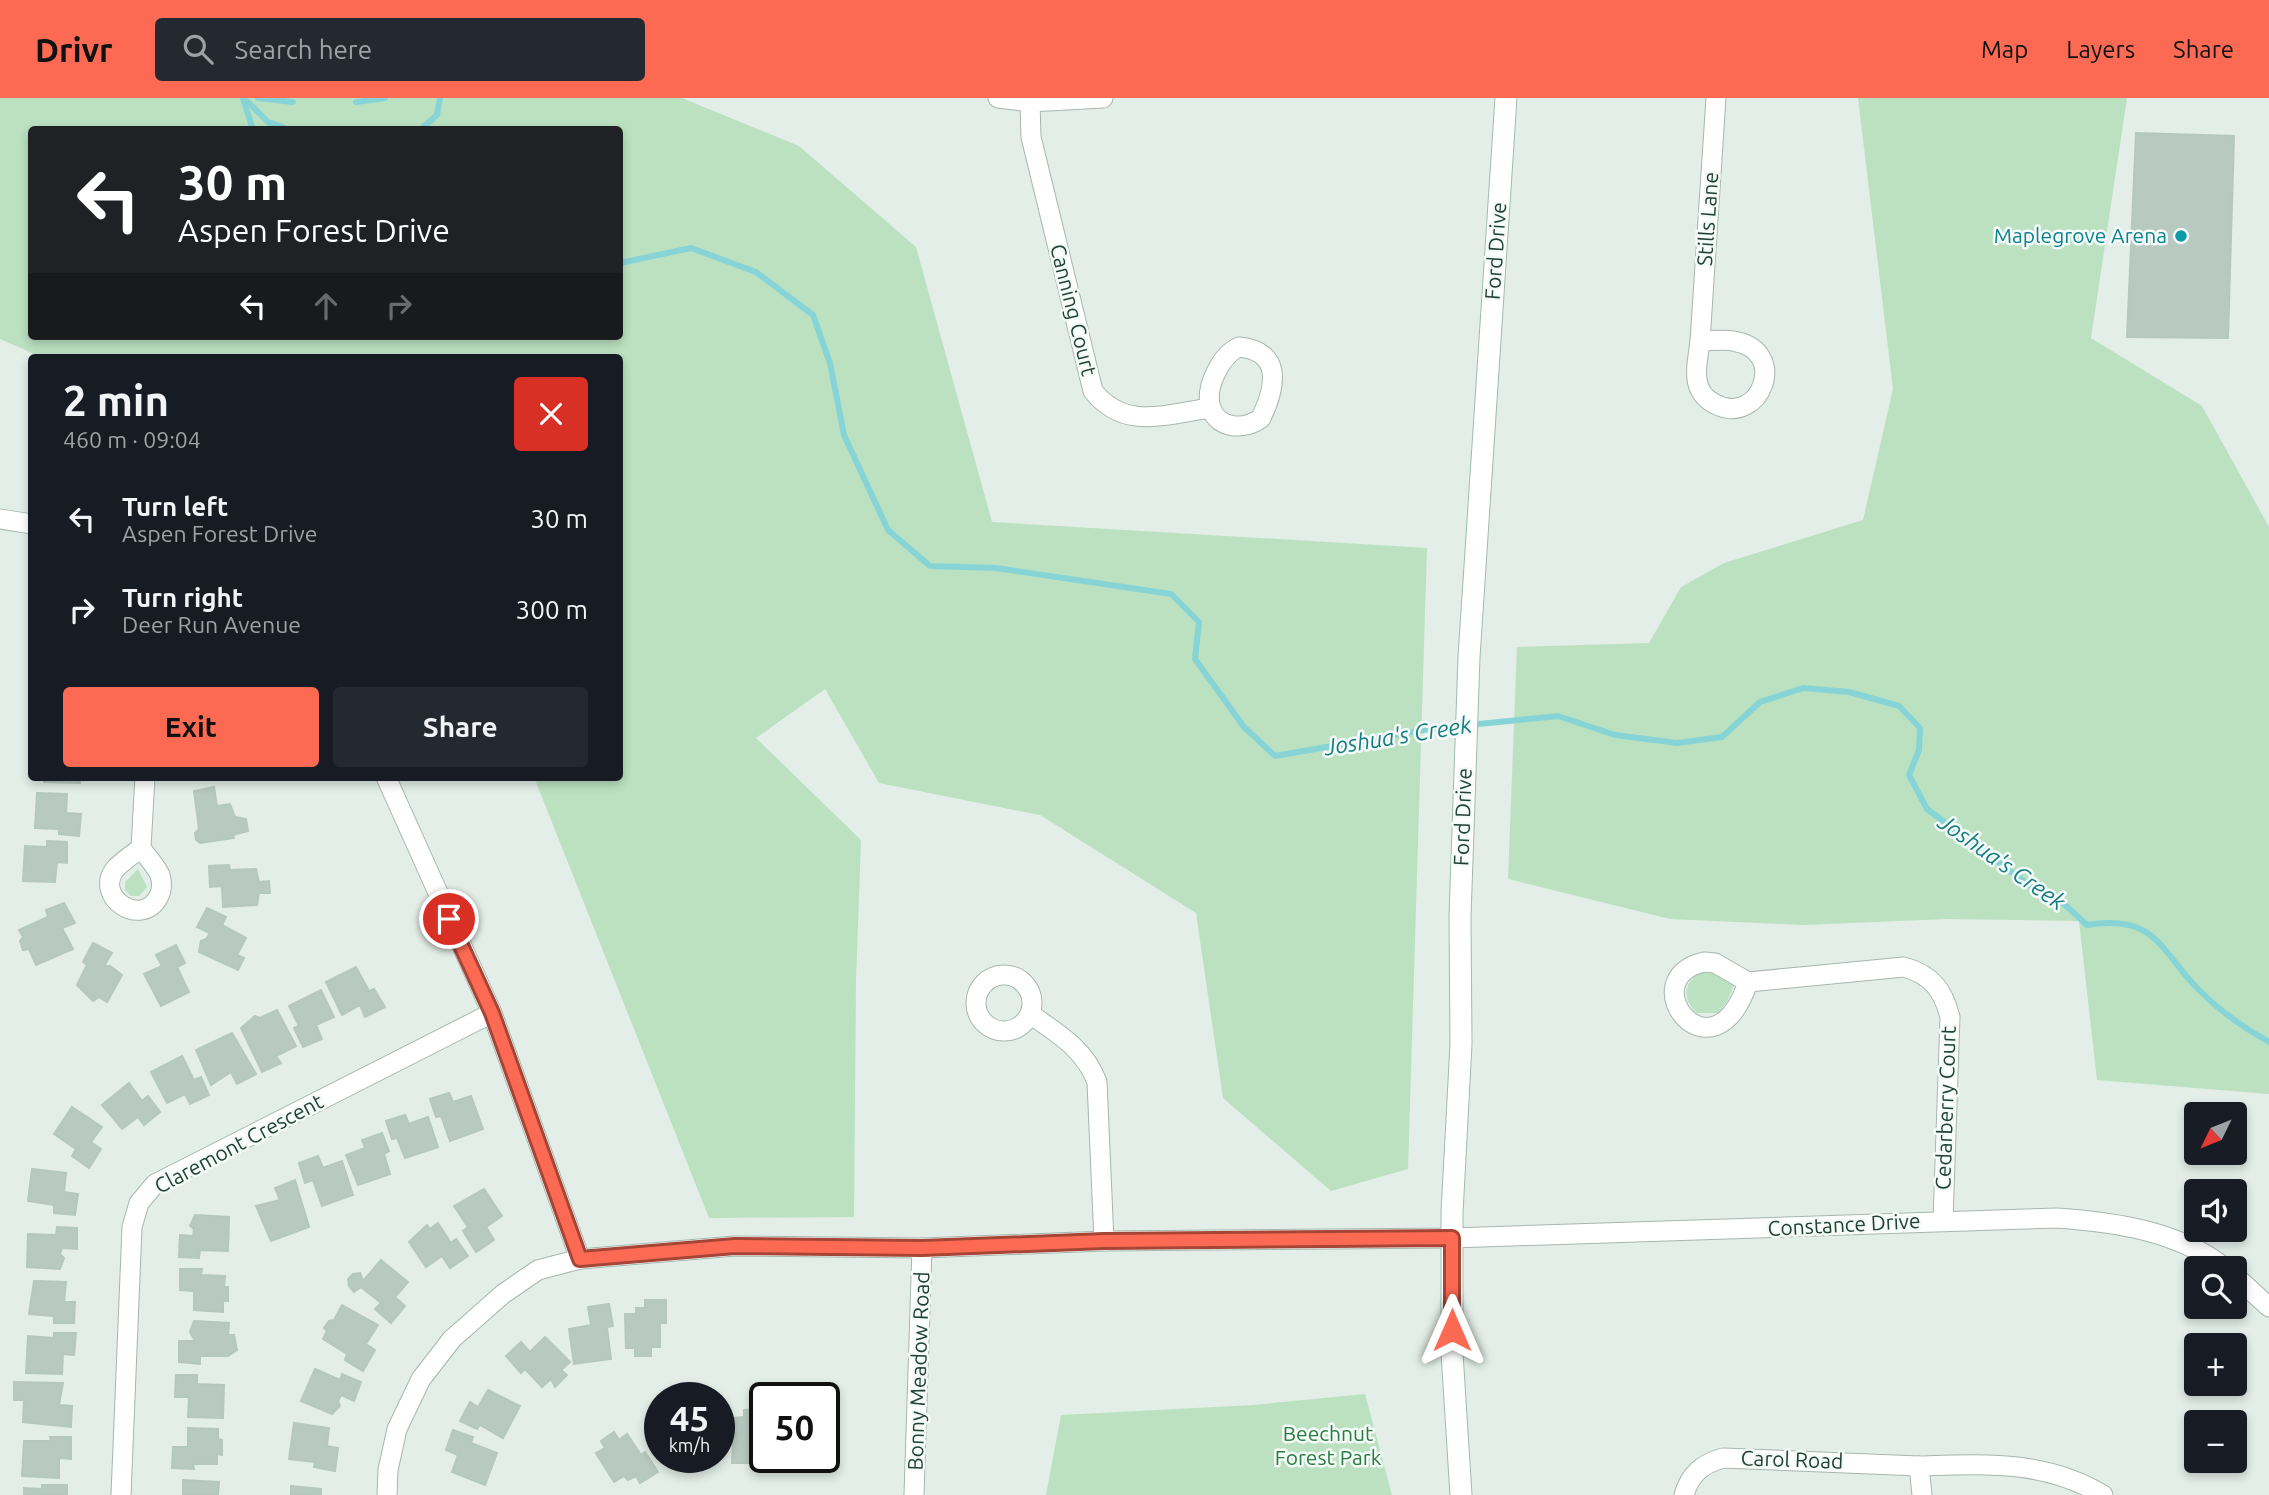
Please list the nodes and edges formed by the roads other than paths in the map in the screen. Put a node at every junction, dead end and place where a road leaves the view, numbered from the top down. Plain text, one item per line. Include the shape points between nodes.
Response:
1 (998, 98) edge
2 (1103, 98) edge
3 (1506, 98) edge
4 (1716, 98) edge
5 (1030, 103) junction
6 (1700, 341) dead end
7 (1211, 408) dead end
8 (0, 519) edge
9 (28, 523) edge
10 (145, 781) edge
11 (388, 781) edge
12 (141, 848) dead end
13 (1748, 982) dead end
14 (492, 1013) junction
15 (1030, 1014) dead end
16 (1942, 1220) junction
17 (1452, 1238) junction
18 (1104, 1241) junction
19 (922, 1248) junction
20 (2205, 1256) edge
21 (580, 1259) junction
22 (2247, 1287) edge
23 (2269, 1307) edge
24 (1919, 1466) junction
25 (121, 1495) edge
26 (387, 1495) edge
27 (914, 1495) edge
28 (1461, 1495) edge
29 (1684, 1495) edge
30 (1922, 1495) edge
31 (2103, 1495) edge

1 - 5 street
2 - 5 street
3 - 17 main road, Ford Drive via 1469,657
4 - 6 street, Stills Lane
5 - 7 street, Canning Court via 1031,137 1093,391 1115,413 1132,417
8 - 9 street
10 - 12 street
11 - 14 street
13 - 16 street, Cedarberry Court via 1904,967 1934,981 1950,1017
14 - 21 street
14 - 25 street, Claremont Crescent via 155,1184 139,1203 132,1227
15 - 18 street via 1076,1047 1090,1063 1097,1082
16 - 17 street, Constance Drive
16 - 20 street, Constance Drive via 2097,1221 2149,1232
17 - 18 street, Constance Drive
17 - 28 main road, Ford Drive via 1452,1353
18 - 19 street, Constance Drive
19 - 21 street, Constance Drive via 735,1246
19 - 27 street, Bonny Meadow Road
21 - 26 street, Constance Drive via 538,1270 503,1293 452,1339 421,1379 397,1429
22 - 23 street
24 - 29 street, Carol Road via 1723,1458 1707,1462 1694,1473
24 - 30 street
24 - 31 street, Carol Road via 2025,1466 2056,1473

